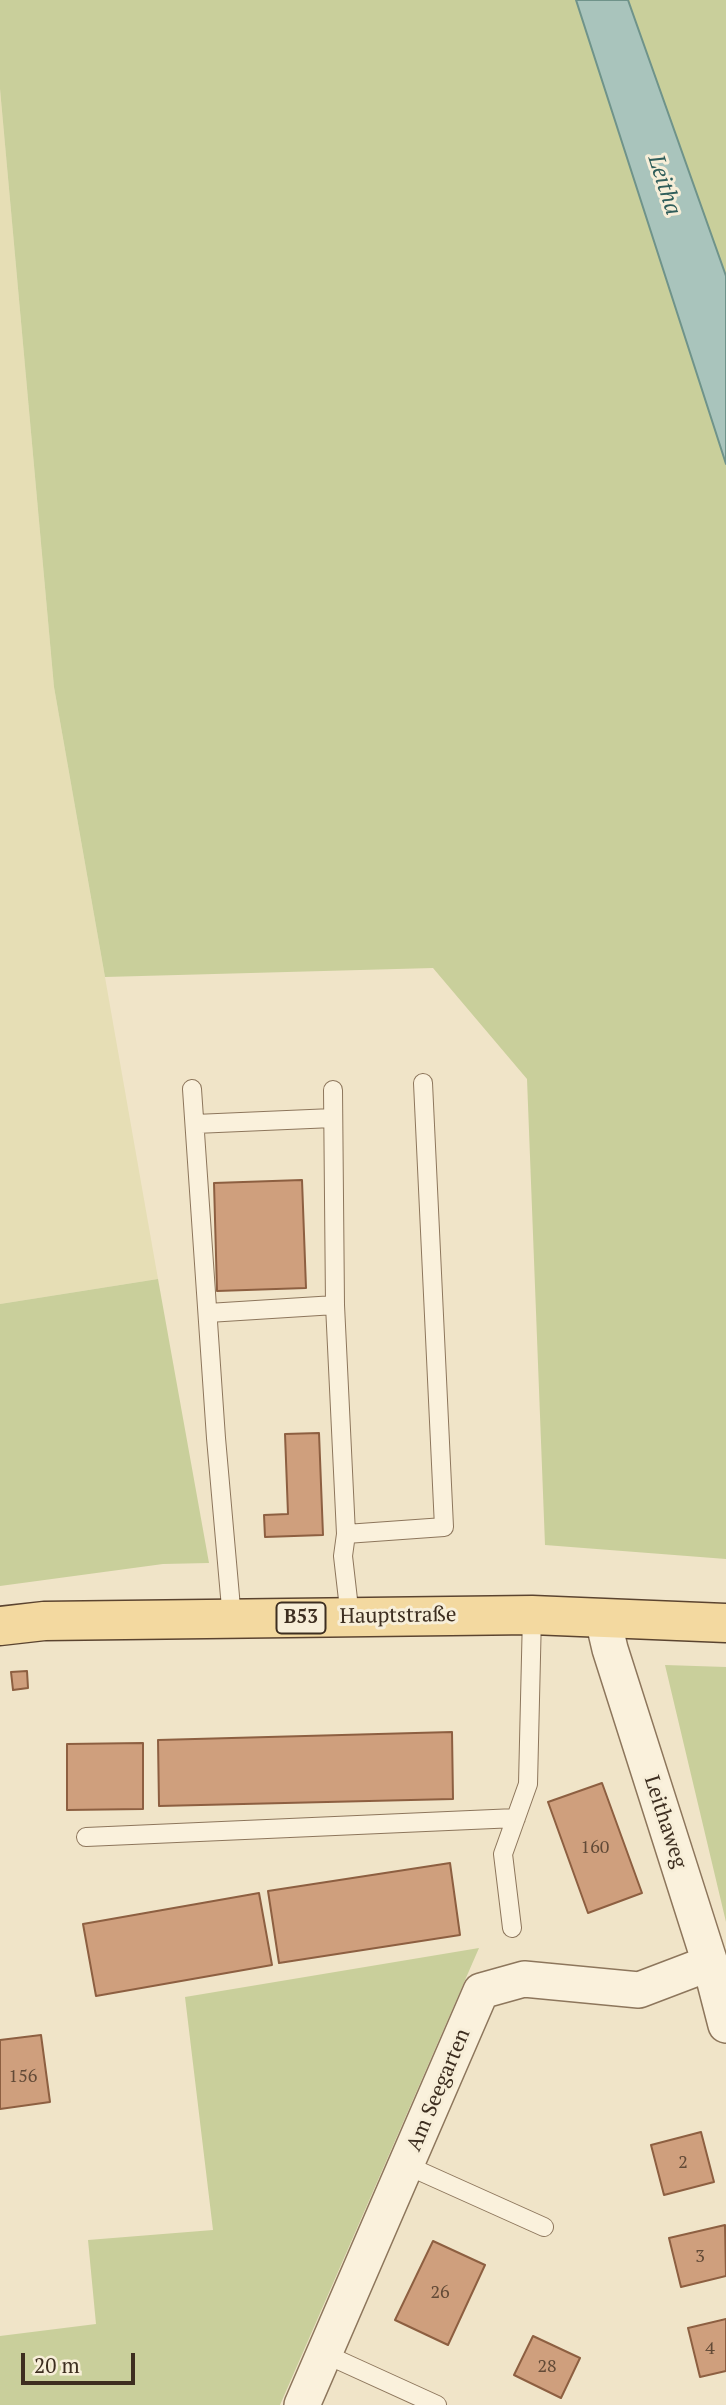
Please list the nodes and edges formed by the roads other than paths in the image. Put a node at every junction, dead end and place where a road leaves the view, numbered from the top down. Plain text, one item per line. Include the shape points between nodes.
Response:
1 (423, 1083) dead end
2 (192, 1089) dead end
3 (333, 1090) dead end
4 (333, 1118) junction
5 (194, 1124) junction
6 (335, 1305) junction
7 (208, 1313) junction
8 (346, 1534) junction
9 (532, 1615) junction
10 (350, 1617) junction
11 (232, 1619) junction
12 (603, 1619) junction
13 (719, 1623) edge
14 (0, 1626) edge
15 (516, 1818) junction
16 (86, 1837) dead end
17 (512, 1927) dead end
18 (710, 1963) junction
19 (726, 2025) edge
20 (406, 2165) junction
21 (544, 2227) dead end
22 (325, 2354) junction
23 (302, 2405) edge
24 (437, 2405) edge

1 - 8 lane via 444,1527
2 - 5 lane
3 - 4 lane
4 - 5 lane
4 - 6 lane
5 - 7 lane
6 - 7 lane
6 - 8 lane
7 - 11 lane
8 - 10 lane via 343,1556
9 - 10 main road, Hauptstraße / B53
9 - 12 main road, Hauptstraße / B53
9 - 15 lane via 528,1784
10 - 11 main road, Hauptstraße / B53
11 - 14 main road, Hauptstraße / B53 via 44,1621
12 - 13 main road, Hauptstraße / B53
12 - 18 street, Leithaweg
15 - 16 lane
15 - 17 lane via 503,1854
18 - 19 street, Leithaweg
18 - 20 street, Am Seegarten via 639,1990 524,1979 481,1992
20 - 21 lane
20 - 22 street, Am Seegarten
22 - 23 street, Am Seegarten
22 - 24 lane

